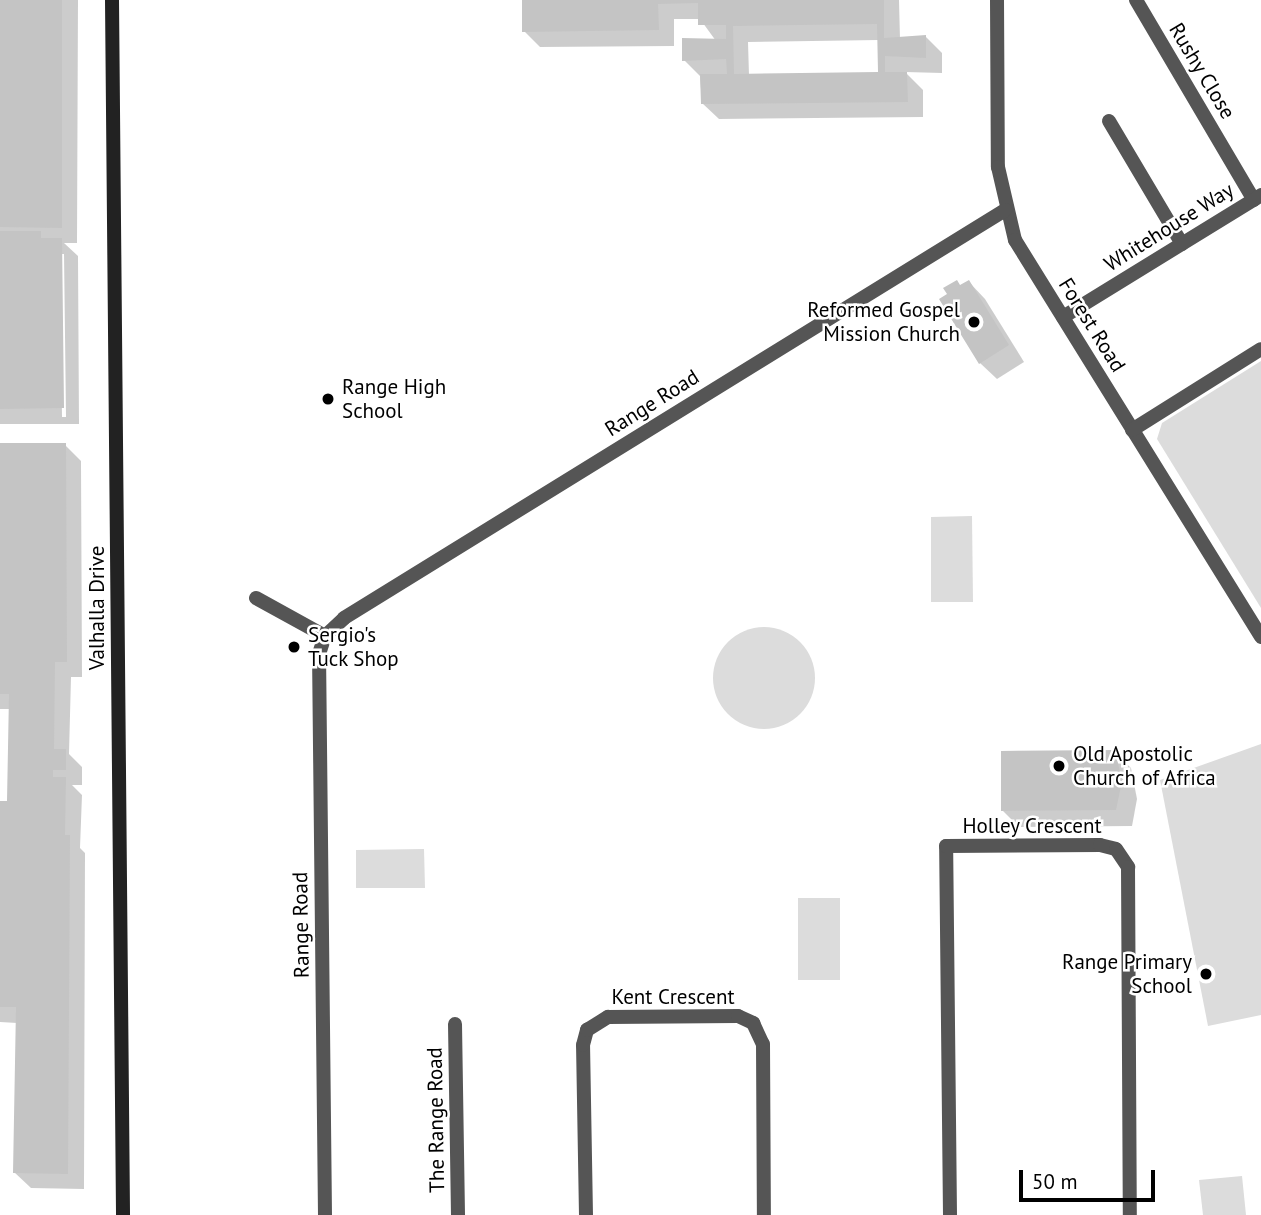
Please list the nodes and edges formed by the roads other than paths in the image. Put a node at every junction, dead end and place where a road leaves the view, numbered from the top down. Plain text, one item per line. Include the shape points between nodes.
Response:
1 (112, 0) edge
2 (997, 0) edge
3 (1136, 0) edge
4 (1109, 121) dead end
5 (1257, 197) edge
6 (1005, 210) junction
7 (1182, 244) junction
8 (1063, 317) junction
9 (1261, 349) edge
10 (1132, 430) junction
11 (256, 598) dead end
12 (325, 636) junction
13 (1261, 637) edge
14 (455, 1024) dead end
15 (123, 1215) edge
16 (325, 1215) edge
17 (458, 1215) edge
18 (586, 1215) edge
19 (764, 1215) edge
20 (950, 1215) edge
21 (1130, 1215) edge

1 - 15 main road, Valhalla Drive
2 - 6 street, Forest Road via 996,142
3 - 5 street, Rushy Close
4 - 7 street
5 - 7 street, Whitehouse Way
6 - 8 street, Forest Road via 1015,240
6 - 12 street, Range Road via 344,618
7 - 8 street, Whitehouse Way
8 - 10 street, Forest Road
9 - 10 street
10 - 13 street, Forest Road
11 - 12 street
12 - 16 street, Range Road via 319,654
14 - 17 street, The Range Road
18 - 19 street, Kent Crescent via 583,1045 587,1030 608,1017 732,1016 749,1019 762,1036
20 - 21 street, Holley Crescent via 946,846 1100,845 1116,849 1128,867

